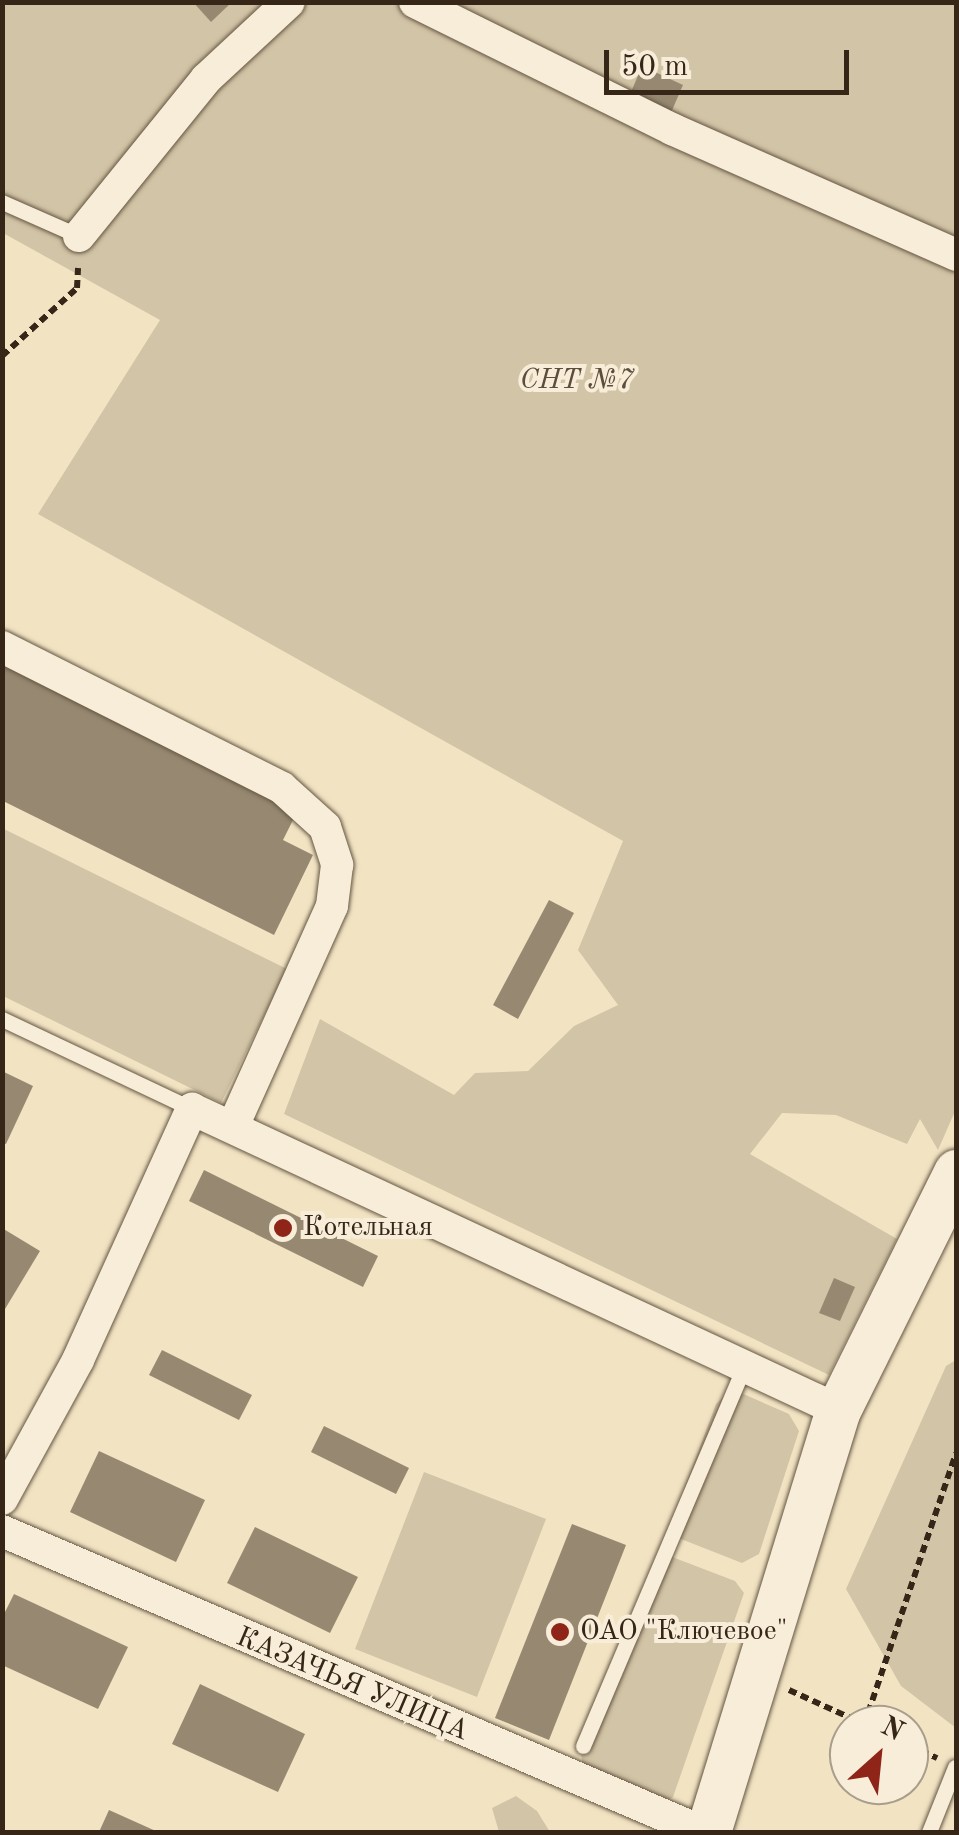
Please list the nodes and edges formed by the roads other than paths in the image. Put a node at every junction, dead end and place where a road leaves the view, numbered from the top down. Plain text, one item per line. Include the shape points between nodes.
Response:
1 (289, 2) edge
2 (416, 2) edge
3 (2, 202) edge
4 (79, 236) joint
5 (956, 255) edge
6 (2, 647) edge
7 (2, 1019) edge
8 (192, 1110) junction
9 (234, 1124) junction
10 (956, 1172) edge
11 (745, 1365) junction
12 (838, 1410) junction
13 (2, 1500) edge
14 (2, 1530) edge
15 (583, 1746) dead end
16 (955, 1767) edge
17 (706, 1832) edge
18 (929, 1832) edge

1 - 4 street via 206,79
2 - 5 street via 672,129
3 - 4 lane
6 - 9 street via 282,788 326,827 337,865 332,906
7 - 8 lane
8 - 9 street
8 - 13 street via 78,1360
9 - 11 street
10 - 12 street
11 - 12 street
11 - 15 lane
12 - 17 street
14 - 17 street, КАЗАЧЬЯ УЛИЦА
16 - 18 lane

